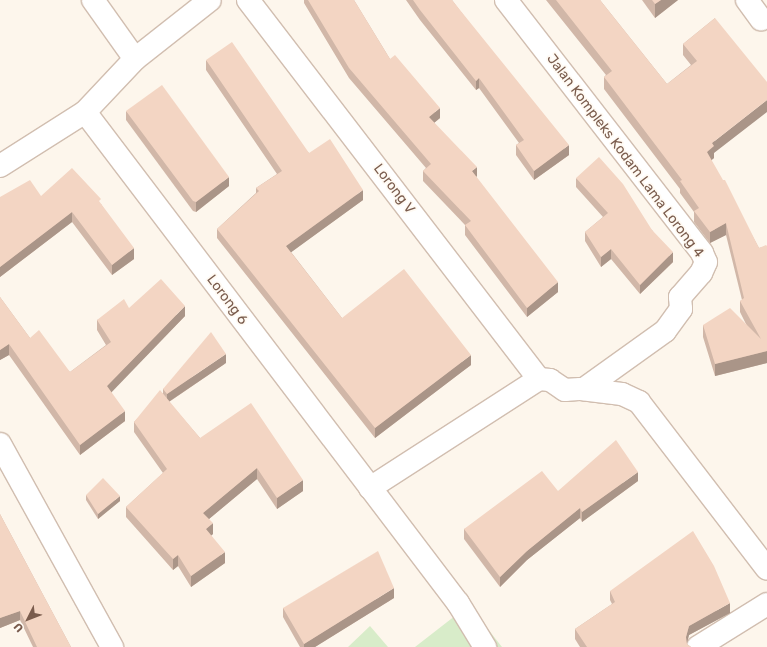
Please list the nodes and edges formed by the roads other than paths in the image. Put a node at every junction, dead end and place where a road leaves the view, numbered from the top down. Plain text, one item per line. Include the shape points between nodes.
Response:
1 (93, 0) edge
2 (210, 0) edge
3 (248, 0) edge
4 (506, 0) edge
5 (747, 0) edge
6 (761, 19) dead end
7 (135, 59) junction
8 (85, 112) junction
9 (0, 166) edge
10 (539, 379) junction
11 (584, 389) junction
12 (0, 444) edge
13 (370, 488) junction
14 (767, 569) edge
15 (767, 604) edge
16 (112, 647) edge
17 (485, 647) edge
18 (698, 647) edge

1 - 7 street
2 - 7 street
3 - 10 street, Lorong V
4 - 11 street, Jalan Kompleks Kodam Lama Lorong 4 via 702,253 706,262 701,273 680,297 681,309 665,331
5 - 6 street
7 - 8 street
8 - 9 street
8 - 13 street, Lorong 6
10 - 11 street via 550,380 565,390
10 - 13 street
11 - 14 street via 622,394 639,402
12 - 16 street
13 - 17 street, Lorong 6 via 458,603
15 - 18 street

